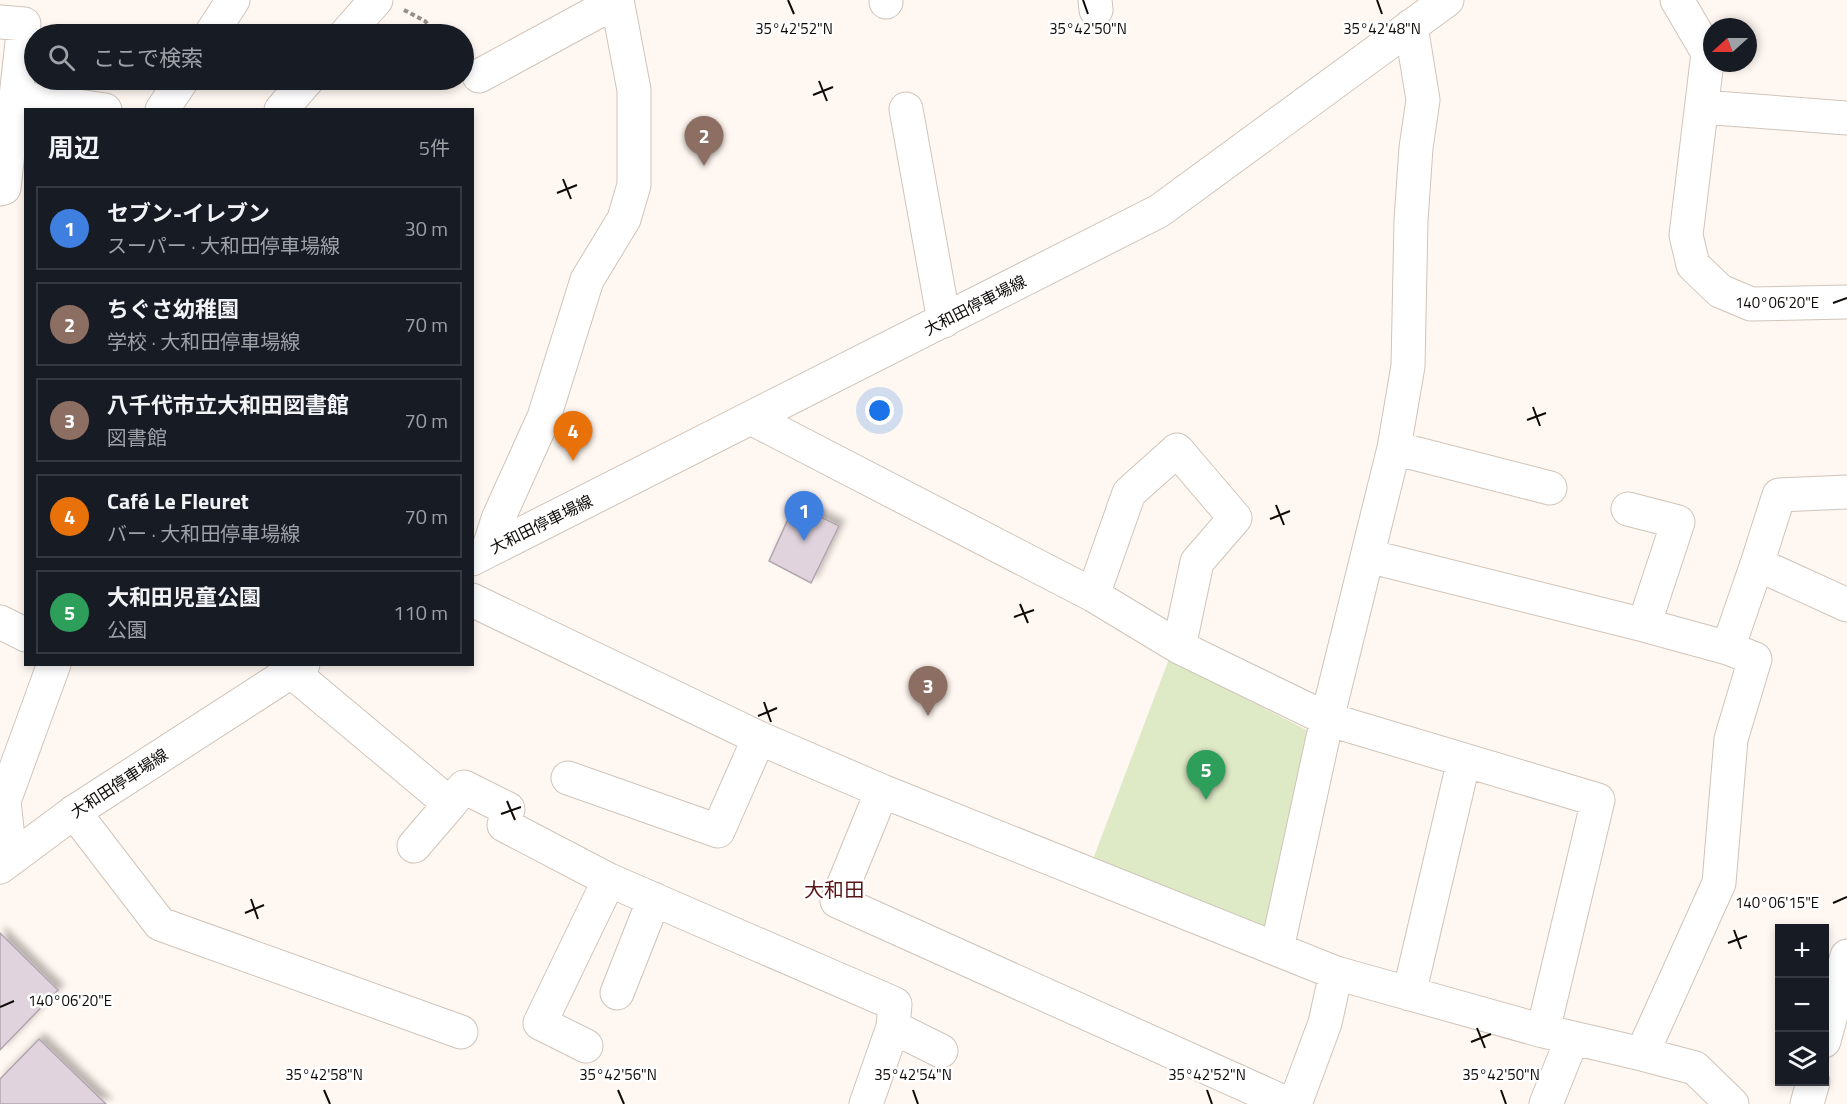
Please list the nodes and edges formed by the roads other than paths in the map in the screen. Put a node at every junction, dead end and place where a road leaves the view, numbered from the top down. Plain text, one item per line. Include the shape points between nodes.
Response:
1 (233, 0) edge
2 (617, 0) edge
3 (1447, 0) edge
4 (1677, 0) edge
5 (385, 3) edge
6 (0, 22) edge
7 (217, 24) edge
8 (359, 24) edge
9 (1411, 26) junction
10 (479, 76) dead end
11 (175, 90) edge
12 (298, 90) edge
13 (16, 97) junction
14 (1702, 107) junction
15 (91, 108) edge
16 (163, 108) edge
17 (283, 108) edge
18 (906, 109) dead end
19 (1847, 118) edge
20 (5, 136) edge
21 (0, 189) edge
22 (1847, 302) edge
23 (944, 321) junction
24 (753, 419) junction
25 (1394, 448) junction
26 (1550, 488) dead end
27 (1847, 492) edge
28 (1628, 509) dead end
29 (480, 555) edge
30 (1368, 556) junction
31 (1757, 564) junction
32 (1093, 595) junction
33 (474, 601) edge
34 (1847, 605) edge
35 (0, 622) edge
36 (1644, 625) junction
37 (24, 634) edge
38 (1179, 647) junction
39 (1728, 648) junction
40 (53, 666) edge
41 (297, 668) edge
42 (1327, 719) junction
43 (759, 738) junction
44 (1464, 760) junction
45 (568, 778) dead end
46 (882, 791) junction
47 (450, 804) junction
48 (74, 812) junction
49 (414, 846) dead end
50 (5, 862) edge
51 (609, 880) junction
52 (654, 899) junction
53 (1277, 949) junction
54 (1336, 973) junction
55 (1845, 974) edge
56 (616, 993) dead end
57 (1409, 994) junction
58 (892, 1027) junction
59 (461, 1032) dead end
60 (1827, 1032) edge
61 (1557, 1035) junction
62 (586, 1046) dead end
63 (941, 1051) dead end
64 (1642, 1054) junction
65 (1813, 1086) edge
66 (866, 1104) edge
67 (1288, 1104) edge
68 (1295, 1104) edge
69 (1546, 1104) edge
70 (1732, 1104) edge
71 (1807, 1104) edge

1 - 7 street
2 - 10 street
2 - 29 street via 634,90 634,185 624,219 587,280 544,417
3 - 9 street, 大和田停車場線
4 - 14 street via 1708,54
5 - 8 street
6 - 13 street via 24,24
9 - 23 street, 大和田停車場線 via 1159,211
9 - 25 street via 1423,100 1412,208 1408,366
11 - 16 street
12 - 17 street
13 - 15 street
13 - 20 street
14 - 19 street
14 - 22 street via 1686,235 1693,265 1720,291 1751,304
18 - 23 street
20 - 21 street via 4,188
23 - 24 street, 大和田停車場線
24 - 29 street, 大和田停車場線
24 - 32 street
25 - 26 street
25 - 30 street
27 - 31 street via 1779,495
28 - 36 street via 1678,522
30 - 36 street
30 - 42 street
31 - 34 street
31 - 39 street
32 - 38 street
32 - 38 street via 1129,493 1177,450 1235,518 1197,562
33 - 43 street
35 - 37 street
36 - 39 street
38 - 42 street
39 - 64 street via 1755,659 1731,739 1719,883
40 - 50 street via 4,801
41 - 47 street
41 - 48 street, 大和田停車場線
42 - 44 street
42 - 53 street
43 - 45 street via 718,831
43 - 46 street
44 - 57 street
44 - 61 street via 1598,800
46 - 53 street
46 - 67 street via 837,901
47 - 49 street
47 - 51 street via 464,787 508,810 504,825
48 - 50 street, 大和田停車場線
48 - 59 street via 160,924
51 - 52 street
51 - 62 street via 540,1023
52 - 56 street
52 - 58 street via 895,1004
53 - 54 street
54 - 57 street
54 - 68 street via 1325,1023
55 - 60 street
57 - 61 street
58 - 63 street
58 - 66 street
61 - 64 street
61 - 69 street
64 - 70 street via 1695,1068
65 - 71 street

